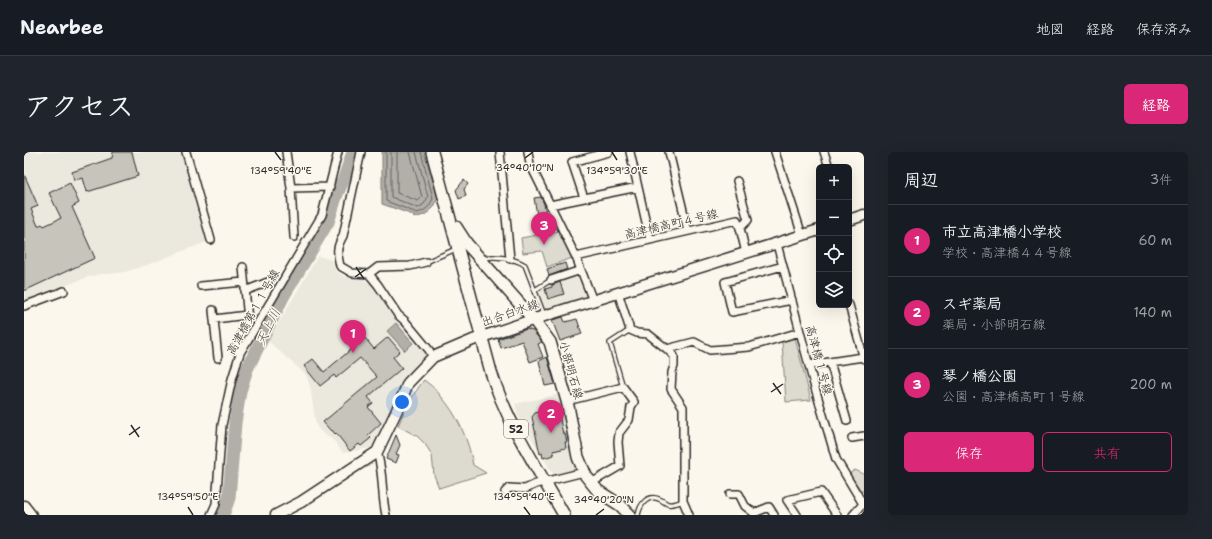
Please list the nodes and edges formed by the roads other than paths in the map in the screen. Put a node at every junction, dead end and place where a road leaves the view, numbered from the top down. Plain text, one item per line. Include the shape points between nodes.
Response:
1 (186, 152) edge
2 (286, 152) edge
3 (338, 152) edge
4 (361, 152) edge
5 (433, 152) edge
6 (500, 152) edge
7 (528, 152) edge
8 (609, 152) edge
9 (630, 152) edge
10 (669, 152) edge
11 (776, 152) edge
12 (824, 152) edge
13 (827, 164) edge
14 (737, 181) dead end
15 (330, 187) junction
16 (638, 187) junction
17 (291, 188) junction
18 (584, 198) junction
19 (550, 205) junction
20 (864, 215) edge
21 (852, 219) edge
22 (451, 220) junction
23 (740, 228) junction
24 (688, 231) junction
25 (816, 231) edge
26 (802, 235) junction
27 (294, 237) dead end
28 (211, 240) dead end
29 (650, 240) junction
30 (777, 244) junction
31 (459, 248) junction
32 (746, 253) junction
33 (576, 257) junction
34 (482, 259) junction
35 (510, 259) junction
36 (426, 262) joint
37 (783, 266) junction
38 (242, 267) dead end
39 (581, 270) junction
40 (369, 274) junction
41 (551, 280) joint
42 (244, 282) junction
43 (268, 282) dead end
44 (201, 286) dead end
45 (535, 290) junction
46 (64, 291) dead end
47 (245, 291) junction
48 (618, 292) junction
49 (792, 300) junction
50 (593, 301) junction
51 (24, 306) edge
52 (850, 308) edge
53 (214, 310) dead end
54 (247, 315) junction
55 (539, 318) junction
56 (215, 319) junction
57 (630, 330) junction
58 (800, 332) junction
59 (482, 337) junction
60 (667, 349) junction
61 (240, 353) junction
62 (433, 357) junction
63 (218, 358) dead end
64 (864, 358) edge
65 (830, 362) junction
66 (809, 365) junction
67 (623, 387) junction
68 (567, 401) junction
69 (847, 421) dead end
70 (864, 436) edge
71 (852, 438) dead end
72 (377, 452) junction
73 (584, 472) junction
74 (545, 482) junction
75 (591, 483) junction
76 (505, 492) dead end
77 (730, 494) dead end
78 (683, 501) junction
79 (864, 505) edge
80 (211, 515) edge
81 (276, 515) edge
82 (386, 515) edge
83 (564, 515) edge
84 (630, 515) edge
85 (638, 515) edge
86 (689, 515) edge
87 (774, 515) edge
88 (797, 515) edge
89 (837, 515) edge
90 (853, 515) edge

1 - 28 street
2 - 17 street
3 - 15 street, 高津橋第１１号線
4 - 40 street via 337,253 340,266 352,273
5 - 22 main road, 小部明石線 / 52
6 - 35 street
7 - 19 street via 530,164
8 - 18 street via 572,162
9 - 16 street
10 - 24 street
11 - 26 street
12 - 13 street
14 - 23 street via 748,220
15 - 17 street
15 - 61 street, 高津橋第１１号線 via 322,215
16 - 18 street
16 - 29 street
17 - 27 street
18 - 19 street
19 - 33 street
20 - 21 street
22 - 31 main road, 小部明石線 / 52
22 - 34 main road, 小部明石線 / 52
23 - 24 street, 高津橋高町４号線 via 737,220
23 - 32 street
24 - 29 street, 高津橋高町４号線
25 - 26 street, 出合白水線
26 - 30 street, 出合白水線
29 - 33 street, 高津橋高町４号線
30 - 32 street, 出合白水線
30 - 37 street, 高津橋１号線
31 - 36 lane
31 - 59 main road, 小部明石線 / 52
32 - 48 street, 出合白水線
33 - 39 street
34 - 35 lane
34 - 55 main road, 小部明石線 / 52
35 - 45 lane via 525,265
36 - 40 street via 410,266 378,267
37 - 49 street, 高津橋１号線
37 - 49 street via 726,282 732,312
38 - 42 street
39 - 41 street
39 - 50 street
40 - 62 street via 398,315
41 - 45 lane
42 - 44 street
42 - 47 street
43 - 47 street
45 - 55 lane
46 - 51 street
47 - 54 street
48 - 50 street, 出合白水線
48 - 57 street
49 - 58 street, 高津橋１号線
50 - 55 street, 出合白水線
52 - 64 street
53 - 56 street
54 - 56 street
54 - 61 street via 248,320 235,349
55 - 59 street, 出合白水線
55 - 68 main road, 小部明石線 / 52 via 550,342
56 - 63 street
57 - 60 street via 648,334
57 - 67 lane via 610,343
58 - 60 street via 749,347 710,350 694,342
58 - 66 street, 高津橋１号線
59 - 62 street, 出合白水線
59 - 74 main road, 小部明石線 / 52 via 498,393
60 - 78 street via 674,356 671,389 683,407
61 - 80 street, 高津橋第１１号線 via 222,425 216,504
62 - 72 street, 出合白水線 via 408,383
64 - 65 street
65 - 66 street
65 - 69 street
66 - 79 street, 高津橋１号線 via 836,459
67 - 68 street
67 - 75 street via 634,402 629,420 619,433 620,466
68 - 73 main road, 小部明石線 / 52 via 578,457
70 - 71 street
72 - 81 street via 301,502
72 - 82 street
73 - 74 street
73 - 75 main road, 小部明石線 / 52
74 - 76 street via 525,489 509,488
74 - 83 main road, 小部明石線 / 52
75 - 84 main road, 小部明石線 / 52
77 - 87 street via 739,494 745,506 754,513 769,507
78 - 85 lane via 668,504 652,497 640,506
78 - 86 street
79 - 90 street
88 - 89 street via 787,500 821,492

